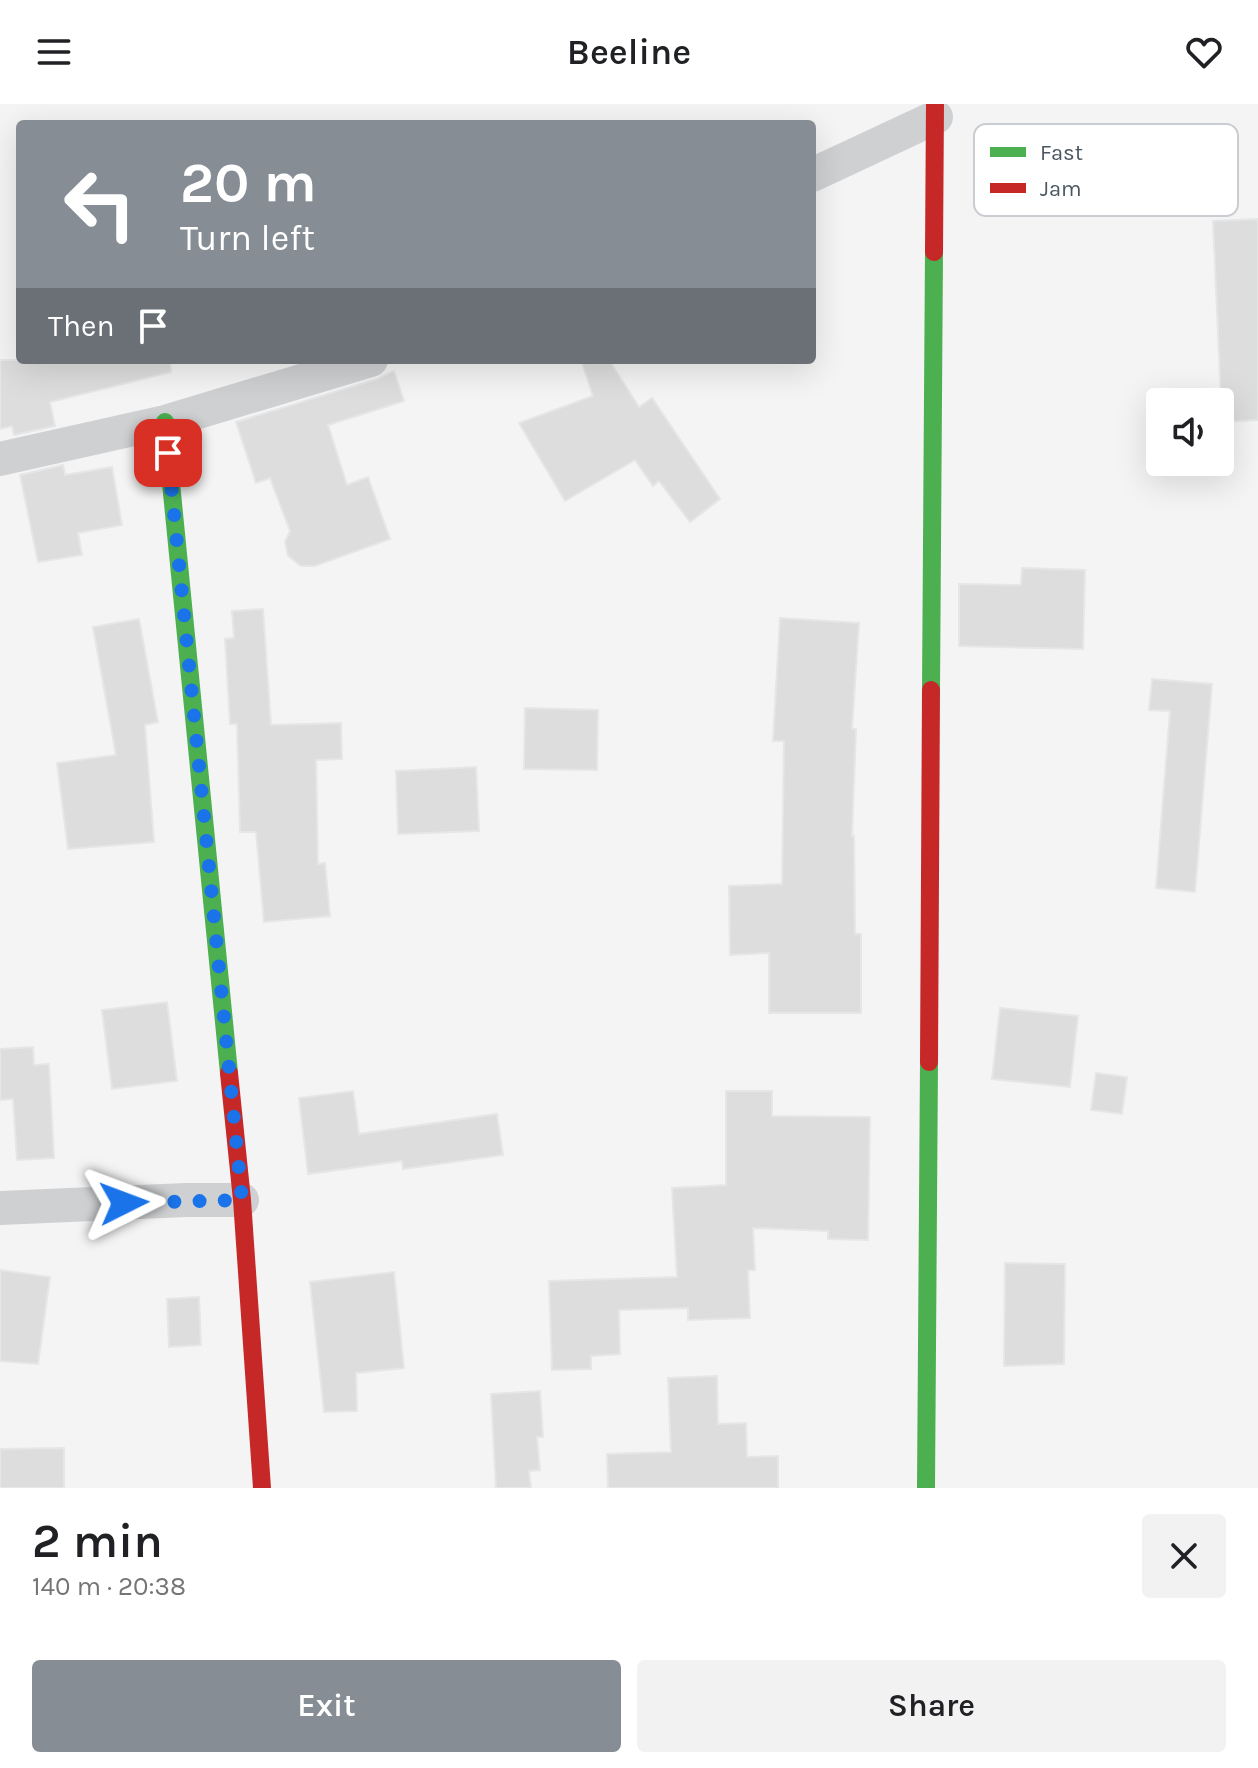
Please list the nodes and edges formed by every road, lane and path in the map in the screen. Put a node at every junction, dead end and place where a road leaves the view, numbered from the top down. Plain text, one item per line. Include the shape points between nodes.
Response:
1 (936, 110) edge
2 (816, 173) edge
3 (358, 364) edge
4 (165, 422) junction
5 (0, 459) edge
6 (242, 1200) junction
7 (0, 1208) edge
8 (262, 1488) edge
9 (926, 1488) edge

1 - 2 street
1 - 9 street
3 - 4 street
4 - 5 street
4 - 6 street
6 - 7 street
6 - 8 street

